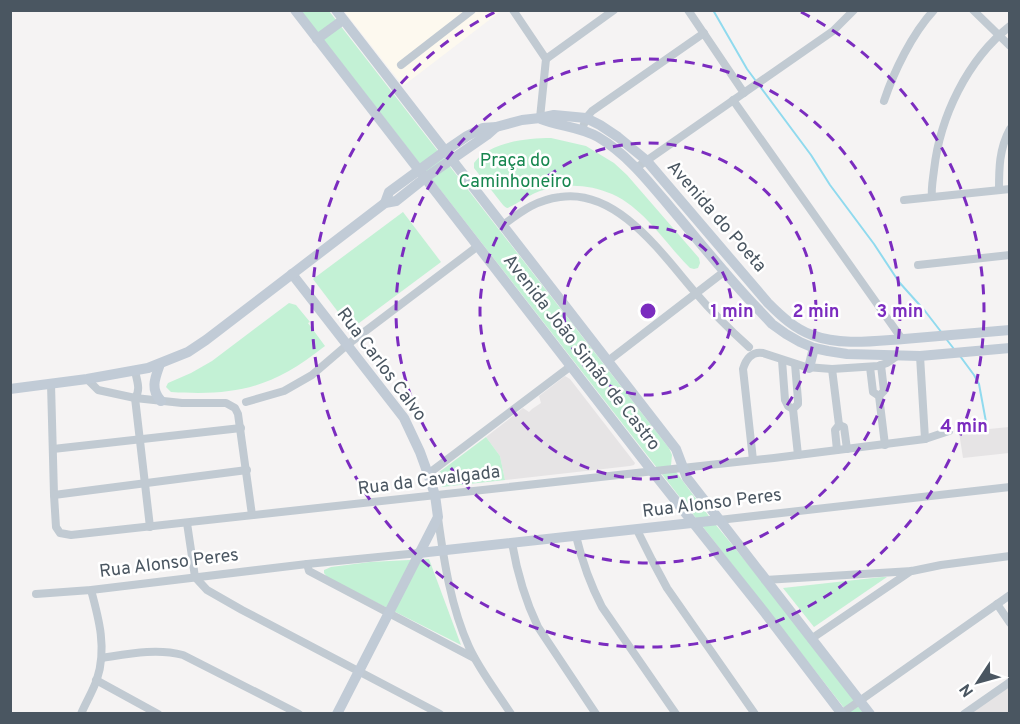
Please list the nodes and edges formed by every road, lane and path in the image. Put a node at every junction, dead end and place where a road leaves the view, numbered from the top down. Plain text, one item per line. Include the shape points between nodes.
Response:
1 (295, 10) edge
2 (472, 10) edge
3 (513, 10) edge
4 (614, 10) edge
5 (688, 10) edge
6 (854, 10) edge
7 (934, 10) edge
8 (974, 10) edge
9 (340, 15) edge
10 (1010, 26) edge
11 (704, 33) junction
12 (998, 35) junction
13 (317, 39) junction
14 (1010, 46) edge
15 (546, 59) junction
16 (401, 64) dead end
17 (746, 91) junction
18 (733, 100) junction
19 (884, 101) dead end
20 (540, 118) junction
21 (586, 118) junction
22 (1010, 129) edge
23 (582, 130) junction
24 (448, 155) junction
25 (646, 160) junction
26 (636, 168) junction
27 (422, 174) junction
28 (1010, 189) edge
29 (999, 190) junction
30 (932, 197) junction
31 (904, 200) dead end
32 (503, 225) junction
33 (478, 246) junction
34 (1010, 255) edge
35 (918, 265) dead end
36 (724, 271) junction
37 (292, 274) junction
38 (696, 294) junction
39 (1010, 330) edge
40 (985, 332) junction
41 (902, 339) junction
42 (347, 345) junction
43 (749, 347) dead end
44 (814, 348) junction
45 (1010, 348) edge
46 (982, 350) junction
47 (897, 356) junction
48 (920, 356) junction
49 (782, 360) junction
50 (608, 361) junction
51 (160, 364) junction
52 (795, 364) junction
53 (882, 365) junction
54 (571, 366) junction
55 (870, 367) junction
56 (808, 368) junction
57 (832, 369) junction
58 (135, 371) junction
59 (87, 379) junction
60 (51, 384) junction
61 (10, 389) edge
62 (879, 396) junction
63 (135, 398) junction
64 (161, 400) junction
65 (246, 402) dead end
66 (793, 409) junction
67 (839, 425) junction
68 (241, 428) junction
69 (949, 431) dead end
70 (925, 439) junction
71 (139, 440) junction
72 (885, 445) junction
73 (848, 449) junction
74 (53, 450) junction
75 (837, 450) junction
76 (798, 455) junction
77 (753, 460) junction
78 (683, 468) junction
79 (247, 470) junction
80 (652, 471) junction
81 (428, 474) junction
82 (145, 483) junction
83 (1010, 487) edge
84 (54, 495) junction
85 (435, 495) junction
86 (252, 515) junction
87 (438, 517) junction
88 (719, 520) junction
89 (693, 522) junction
90 (187, 523) junction
91 (150, 527) junction
92 (637, 530) junction
93 (576, 536) junction
94 (512, 543) junction
95 (442, 551) junction
96 (419, 553) junction
97 (1010, 556) edge
98 (307, 564) junction
99 (912, 571) junction
100 (889, 572) junction
101 (195, 577) junction
102 (765, 580) junction
103 (895, 582) junction
104 (91, 590) junction
105 (36, 594) dead end
106 (1010, 595) edge
107 (997, 604) junction
108 (388, 614) junction
109 (1010, 623) edge
110 (811, 639) junction
111 (102, 658) junction
112 (475, 658) junction
113 (359, 670) junction
114 (96, 680) junction
115 (1010, 682) edge
116 (860, 701) junction
117 (841, 713) edge
118 (81, 714) edge
119 (158, 714) edge
120 (299, 714) edge
121 (337, 714) edge
122 (440, 714) edge
123 (511, 714) edge
124 (596, 714) edge
125 (676, 714) edge
126 (755, 714) edge
127 (870, 714) edge
128 (964, 714) edge

1 - 13 main road, Avenida João Simão de Castro
2 - 16 street
3 - 15 street
4 - 15 street
5 - 11 street
6 - 17 street via 833,31
7 - 19 street via 892,76
8 - 12 street
9 - 13 main road
9 - 24 main road, Avenida João Simão de Castro
10 - 12 street
11 - 17 street
11 - 21 street
12 - 14 street
12 - 30 street via 965,79 952,104 936,153
13 - 27 main road, Avenida João Simão de Castro
15 - 20 street
17 - 18 street
18 - 25 street
18 - 41 street
20 - 21 main road, Avenida do Poeta
20 - 23 main road, Avenida do Poeta
20 - 24 main road, Avenida do Poeta via 496,127
21 - 23 street
21 - 25 main road, Avenida do Poeta
22 - 29 street via 1000,153
23 - 26 main road, Avenida do Poeta via 611,146
24 - 27 main road, Avenida do Poeta
24 - 32 main road, Avenida João Simão de Castro
25 - 26 street
25 - 41 main road, Avenida do Poeta via 768,303 791,323 829,339
26 - 36 main road, Avenida do Poeta
27 - 33 main road, Avenida João Simão de Castro
27 - 37 main road, Avenida do Poeta via 389,192 385,203
28 - 29 street
29 - 30 street
30 - 31 street
32 - 38 street via 544,200 562,196 595,201 643,232
32 - 50 main road, Avenida João Simão de Castro
33 - 42 street
33 - 54 main road, Avenida João Simão de Castro
34 - 35 street
36 - 38 street
36 - 44 main road, Avenida do Poeta via 772,324
37 - 42 main road, Rua Carlos Calvo
37 - 51 main road, Avenida do Poeta via 200,344
38 - 43 street
38 - 50 street
39 - 40 main road, Avenida do Poeta
40 - 41 main road, Avenida do Poeta
40 - 46 main road
42 - 65 street via 300,382
42 - 81 main road, Rua Carlos Calvo via 404,418
44 - 47 main road, Avenida do Poeta
44 - 56 main road
45 - 46 main road, Avenida do Poeta
46 - 48 main road, Avenida do Poeta
47 - 48 main road, Avenida do Poeta
47 - 53 street
48 - 70 street
49 - 52 street
49 - 66 street via 785,399
49 - 77 street via 758,352 750,356 743,369
50 - 78 main road, Avenida João Simão de Castro via 676,449
51 - 58 main road, Avenida do Poeta
51 - 64 main road via 154,389
52 - 56 street
52 - 66 street via 798,404
53 - 55 street
53 - 62 street via 884,391
54 - 80 main road, Avenida João Simão de Castro
54 - 81 street
55 - 57 street
55 - 62 street via 873,392
56 - 57 street
57 - 67 street
58 - 59 main road, Avenida do Poeta
58 - 63 street via 139,389
59 - 60 main road, Avenida do Poeta
59 - 63 street via 99,390
60 - 61 main road, Avenida do Poeta
60 - 74 street, Rua da Cavalgada
62 - 72 street
63 - 64 street
63 - 71 street
64 - 68 street via 225,403 235,408
66 - 76 street
67 - 73 street via 844,427
67 - 75 street via 835,430
68 - 71 street
68 - 79 street
69 - 70 street, Rua da Cavalgada
70 - 72 street, Rua da Cavalgada
71 - 74 street
71 - 82 street
72 - 73 street, Rua da Cavalgada
73 - 75 street, Rua da Cavalgada
74 - 84 street, Rua da Cavalgada
75 - 76 street, Rua da Cavalgada
76 - 77 street, Rua da Cavalgada
77 - 78 street, Rua da Cavalgada
78 - 80 street, Rua da Cavalgada
78 - 88 main road, Avenida João Simão de Castro
79 - 82 street
79 - 86 street
80 - 85 street, Rua da Cavalgada
80 - 89 main road, Avenida João Simão de Castro
81 - 85 main road, Rua Carlos Calvo
82 - 84 street
82 - 91 street
83 - 88 street, Rua Alonso Peres
84 - 91 street, Rua da Cavalgada via 56,527 64,534
85 - 86 street, Rua da Cavalgada
85 - 87 main road, Rua Carlos Calvo
86 - 90 street, Rua da Cavalgada
87 - 95 street, Rua Carlos Calvo
87 - 96 main road
88 - 89 main road, Rua Alonso Peres
88 - 102 main road, Avenida João Simão de Castro
89 - 92 main road, Rua Alonso Peres
89 - 117 main road, Avenida João Simão de Castro
90 - 91 street, Rua da Cavalgada
90 - 101 street
92 - 93 main road, Rua Alonso Peres
92 - 126 street via 668,589
93 - 94 main road, Rua Alonso Peres
93 - 125 street via 592,589 602,607
94 - 95 main road, Rua Alonso Peres
94 - 124 street via 524,594 535,620
95 - 96 main road, Rua Alonso Peres
95 - 112 street, Rua Carlos Calvo via 458,619
96 - 98 street, Rua Alonso Peres
96 - 108 main road
97 - 99 street
98 - 101 street, Rua Alonso Peres
98 - 108 street via 309,571
99 - 100 street
99 - 103 street
100 - 102 street
100 - 103 street
101 - 104 street, Rua Alonso Peres
101 - 113 street via 207,590 242,610
102 - 110 main road, Avenida João Simão de Castro
103 - 110 street
104 - 105 street, Rua Alonso Peres
104 - 111 street via 100,623
106 - 107 street
107 - 109 street
107 - 116 street
108 - 112 street
108 - 113 main road
110 - 116 main road, Avenida João Simão de Castro
111 - 114 street
111 - 120 street via 169,651
112 - 123 street, Rua Carlos Calvo
113 - 121 main road
113 - 122 street
114 - 118 street
114 - 119 street
115 - 128 street
116 - 117 street
116 - 127 main road, Avenida João Simão de Castro

